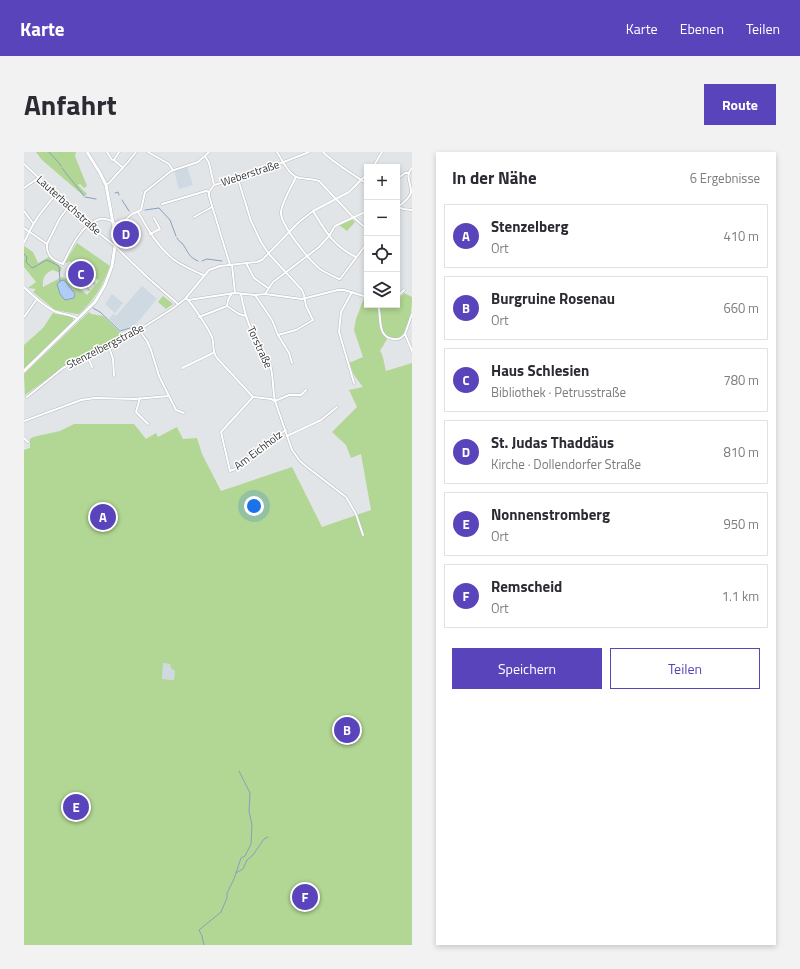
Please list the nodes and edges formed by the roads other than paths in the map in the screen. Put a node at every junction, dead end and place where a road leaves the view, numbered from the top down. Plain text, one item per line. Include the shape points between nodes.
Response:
1 (87, 152) edge
2 (107, 152) edge
3 (119, 152) edge
4 (136, 152) edge
5 (148, 152) edge
6 (209, 152) edge
7 (276, 152) edge
8 (309, 152) edge
9 (323, 152) edge
10 (382, 152) edge
11 (205, 156) junction
12 (114, 160) junction
13 (284, 162) junction
14 (24, 164) edge
15 (375, 164) edge
16 (123, 168) junction
17 (412, 168) edge
18 (173, 170) junction
19 (409, 173) junction
20 (296, 177) junction
21 (400, 177) edge
22 (38, 178) junction
23 (364, 178) edge
24 (238, 179) junction
25 (362, 180) junction
26 (106, 185) junction
27 (214, 185) junction
28 (24, 188) edge
29 (209, 192) junction
30 (56, 194) junction
31 (337, 199) junction
32 (162, 204) dead end
33 (400, 204) edge
34 (69, 206) junction
35 (212, 207) junction
36 (400, 208) edge
37 (412, 210) edge
38 (24, 211) edge
39 (138, 212) junction
40 (313, 212) junction
41 (364, 213) edge
42 (194, 217) dead end
43 (154, 218) dead end
44 (354, 218) junction
45 (114, 222) junction
46 (33, 223) junction
47 (89, 225) junction
48 (364, 226) edge
49 (24, 228) edge
50 (28, 231) junction
51 (289, 232) junction
52 (150, 234) junction
53 (329, 236) junction
54 (24, 243) edge
55 (47, 244) junction
56 (115, 246) junction
57 (364, 247) edge
58 (269, 254) junction
59 (308, 256) junction
60 (356, 257) junction
61 (246, 263) junction
62 (231, 265) junction
63 (285, 272) junction
64 (203, 275) junction
65 (24, 287) edge
66 (268, 288) junction
67 (404, 290) dead end
68 (352, 292) junction
69 (232, 293) junction
70 (235, 293) junction
71 (241, 294) junction
72 (266, 294) junction
73 (400, 294) edge
74 (254, 295) junction
75 (364, 296) edge
76 (186, 298) junction
77 (305, 298) junction
78 (37, 299) junction
79 (188, 300) junction
80 (178, 304) junction
81 (227, 306) junction
82 (378, 308) edge
83 (412, 314) edge
84 (246, 316) junction
85 (24, 317) edge
86 (200, 317) junction
87 (78, 319) junction
88 (139, 330) junction
89 (405, 334) junction
90 (278, 335) junction
91 (108, 344) junction
92 (412, 351) edge
93 (213, 353) junction
94 (87, 355) junction
95 (292, 362) dead end
96 (92, 367) dead end
97 (182, 368) dead end
98 (24, 371) edge
99 (114, 376) dead end
100 (354, 383) dead end
101 (306, 390) dead end
102 (169, 396) junction
103 (27, 397) dead end
104 (253, 397) junction
105 (140, 398) junction
106 (275, 400) junction
107 (338, 407) dead end
108 (184, 413) dead end
109 (24, 421) edge
110 (148, 424) dead end
111 (286, 430) junction
112 (287, 436) junction
113 (24, 438) edge
114 (28, 442) dead end
115 (363, 535) dead end

1 - 26 main road
2 - 12 street
3 - 12 street
4 - 16 street
5 - 18 street
6 - 11 street
7 - 13 street
8 - 13 street, Weberstraße
9 - 25 street via 334,163
10 - 15 street
11 - 18 street via 198,162
11 - 27 street
12 - 16 street
13 - 20 street
13 - 24 street, Weberstraße
14 - 22 street, Lauterbachstraße
16 - 26 street
17 - 19 street
18 - 39 street via 145,192 142,208
19 - 21 street
19 - 33 street via 411,193
20 - 31 street via 319,181
20 - 51 street via 281,208
22 - 28 street
22 - 30 street, Lauterbachstraße
23 - 25 street
24 - 27 street, Weberstraße
24 - 58 street via 253,226
25 - 31 street
26 - 45 main road
27 - 29 street
29 - 32 street, Weberstraße
29 - 35 street
30 - 34 street, Lauterbachstraße
30 - 46 street
31 - 40 street
31 - 44 street
34 - 47 street, Lauterbachstraße
34 - 55 street
35 - 42 street
35 - 62 street
36 - 37 street
38 - 46 street
39 - 45 street via 124,221
39 - 52 street
40 - 51 street
40 - 53 street
41 - 44 street
43 - 52 street via 160,229
44 - 48 street
44 - 53 street via 335,226
45 - 47 street via 101,219
45 - 56 main road
46 - 50 street
47 - 55 street via 78,237 63,264 53,260
47 - 56 street, Lauterbachstraße
49 - 50 street
50 - 54 street
50 - 55 street
51 - 58 street
51 - 59 street
52 - 64 street via 174,259
53 - 59 street
53 - 60 street via 340,248
56 - 80 street, Lauterbachstraße
56 - 87 main road via 112,266 105,285 95,302
57 - 60 street
58 - 61 street via 260,261
58 - 63 street
59 - 60 street via 319,268 339,280
59 - 63 street
61 - 62 street
61 - 66 street via 254,278
62 - 64 street via 212,268
62 - 70 street
63 - 66 street
63 - 77 street via 302,290
64 - 76 street, Stenzelbergstraße
65 - 78 street
66 - 72 street
67 - 73 street
68 - 75 street
68 - 77 street via 338,290
68 - 100 street via 341,312 339,332
69 - 70 street
69 - 79 street
69 - 81 street
70 - 71 street
71 - 74 street
71 - 84 street, Torstraße
72 - 74 street
72 - 77 street
74 - 90 street via 272,320
76 - 79 street
76 - 80 street, Stenzelbergstraße
77 - 90 street via 313,320 296,330
78 - 85 street
78 - 87 street via 55,311
79 - 86 street
80 - 88 street, Stenzelbergstraße
81 - 84 street
81 - 86 street
82 - 89 street via 381,328 385,335 396,340
83 - 89 street
84 - 106 street, Torstraße via 272,369
86 - 93 street via 212,339
87 - 98 main road
88 - 91 street, Stenzelbergstraße
88 - 102 street via 147,341
89 - 92 street
90 - 95 street
91 - 94 street, Stenzelbergstraße
91 - 99 street
93 - 97 street
93 - 104 street
94 - 96 street
94 - 103 street, Stenzelbergstraße via 63,368
101 - 106 street via 301,395 289,395
102 - 105 street
102 - 108 street via 176,410
104 - 106 street
104 - 111 street, Am Eichholz via 221,432 230,471
105 - 109 street via 81,400
105 - 110 street via 136,412
106 - 111 street, Torstraße
107 - 112 street via 321,420
111 - 112 street, Torstraße
112 - 115 street, Torstraße via 292,450 300,461 346,497 356,514
113 - 114 street

